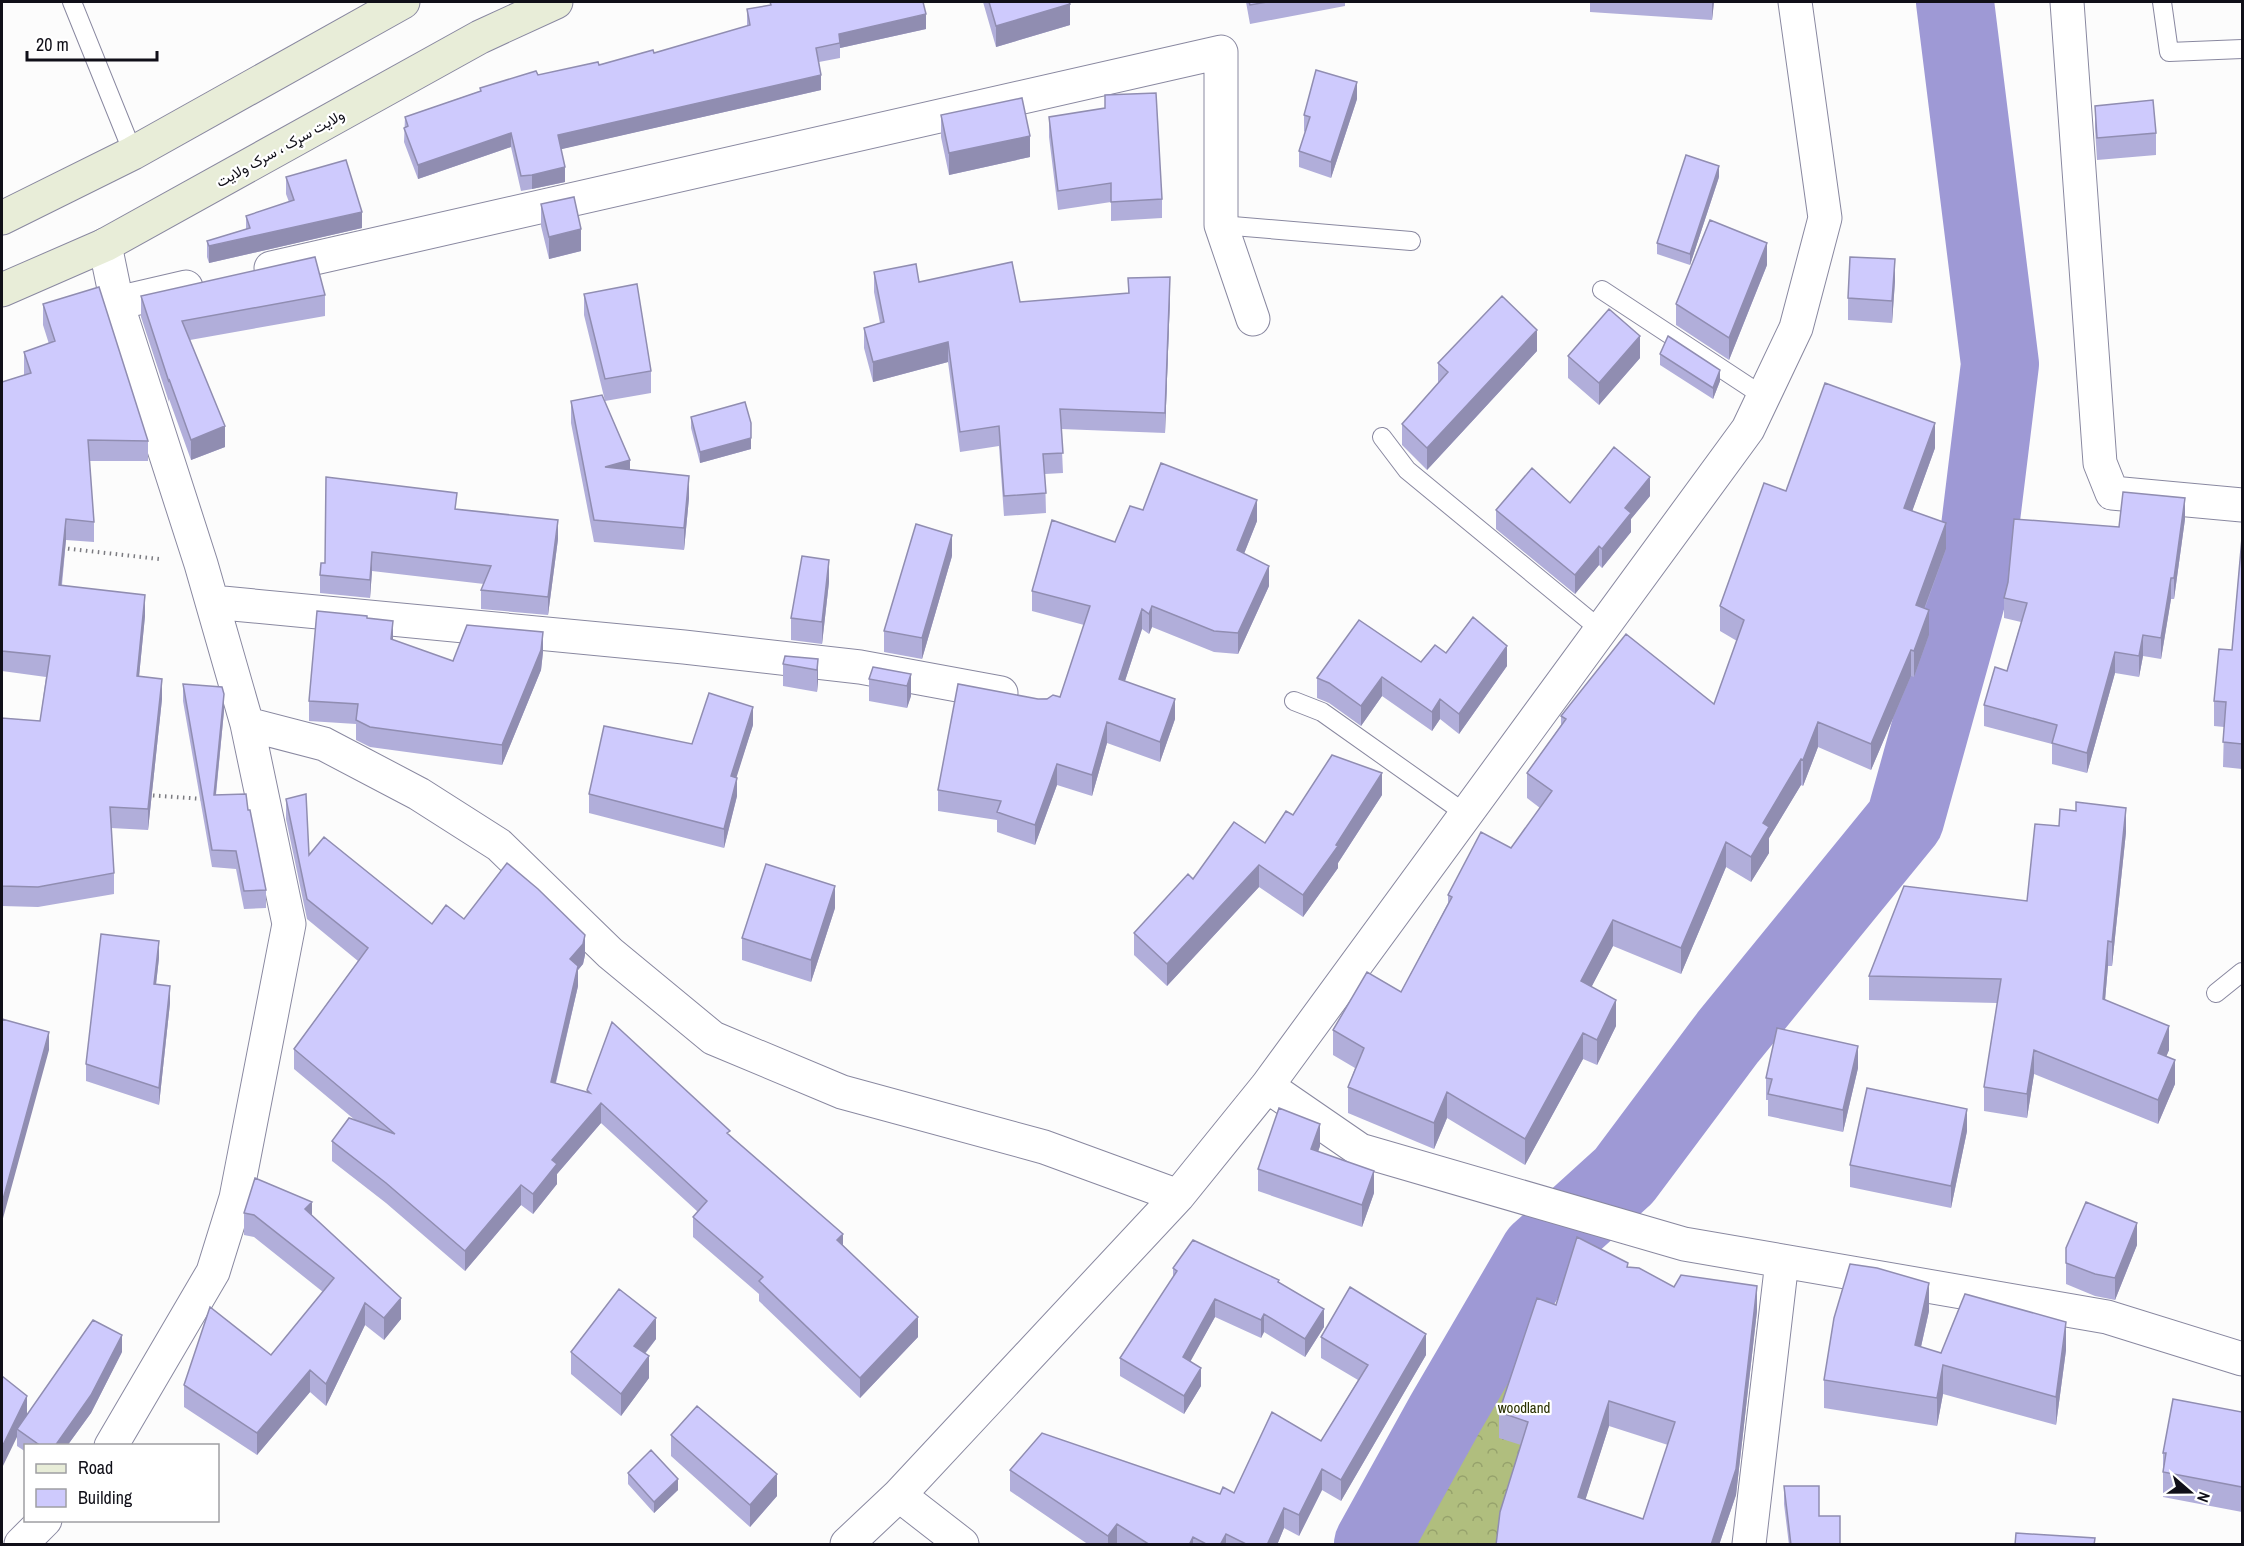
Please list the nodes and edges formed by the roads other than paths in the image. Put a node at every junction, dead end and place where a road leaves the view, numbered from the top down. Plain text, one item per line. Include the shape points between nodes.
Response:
1 (72, 2) edge
2 (403, 2) edge
3 (556, 2) edge
4 (1795, 2) edge
5 (2067, 2) edge
6 (2162, 2) edge
7 (2242, 49) edge
8 (133, 153) junction
9 (2, 218) edge
10 (1221, 225) junction
11 (1411, 241) dead end
12 (105, 245) junction
13 (245, 274) edge
14 (210, 282) edge
15 (2, 290) edge
16 (1602, 290) dead end
17 (117, 303) junction
18 (1253, 319) dead end
19 (1763, 396) junction
20 (1382, 437) dead end
21 (2242, 505) edge
22 (212, 602) junction
23 (1601, 630) junction
24 (1029, 699) edge
25 (1294, 701) dead end
26 (247, 724) junction
27 (1466, 814) junction
28 (2242, 972) edge
29 (2216, 993) dead end
30 (1268, 1086) junction
31 (1178, 1196) junction
32 (1782, 1261) junction
33 (2242, 1359) edge
34 (112, 1444) edge
35 (899, 1495) junction
36 (44, 1522) edge
37 (21, 1545) edge
38 (847, 1545) edge
39 (962, 1545) edge
40 (1749, 1545) edge

1 - 8 lane
2 - 8 main road
3 - 12 main road, ولایت سړک ، سرک ولایت via 480,37
4 - 19 street via 1825,218 1796,328
5 - 21 street via 2100,463 2112,493
6 - 7 lane via 2169,52
8 - 9 main road
10 - 11 lane
10 - 13 street via 1221,52
10 - 18 street
12 - 15 main road, ولایت سړک ، سرک ولایت
12 - 17 street
14 - 17 street
16 - 19 lane
17 - 22 street
19 - 23 street via 1748,429
20 - 23 lane via 1407,470
22 - 24 street via 860,667
22 - 26 street
23 - 27 street
25 - 27 lane via 1322,712
26 - 31 street via 324,744 419,794 499,845 610,953 713,1038 842,1092 1044,1147
26 - 34 street via 289,924 236,1198 213,1272
27 - 30 street
28 - 29 lane
30 - 31 street
30 - 32 street via 1360,1150 1684,1244
31 - 35 street
32 - 33 street via 2107,1317
32 - 40 street
35 - 38 street
35 - 39 street
36 - 37 street

